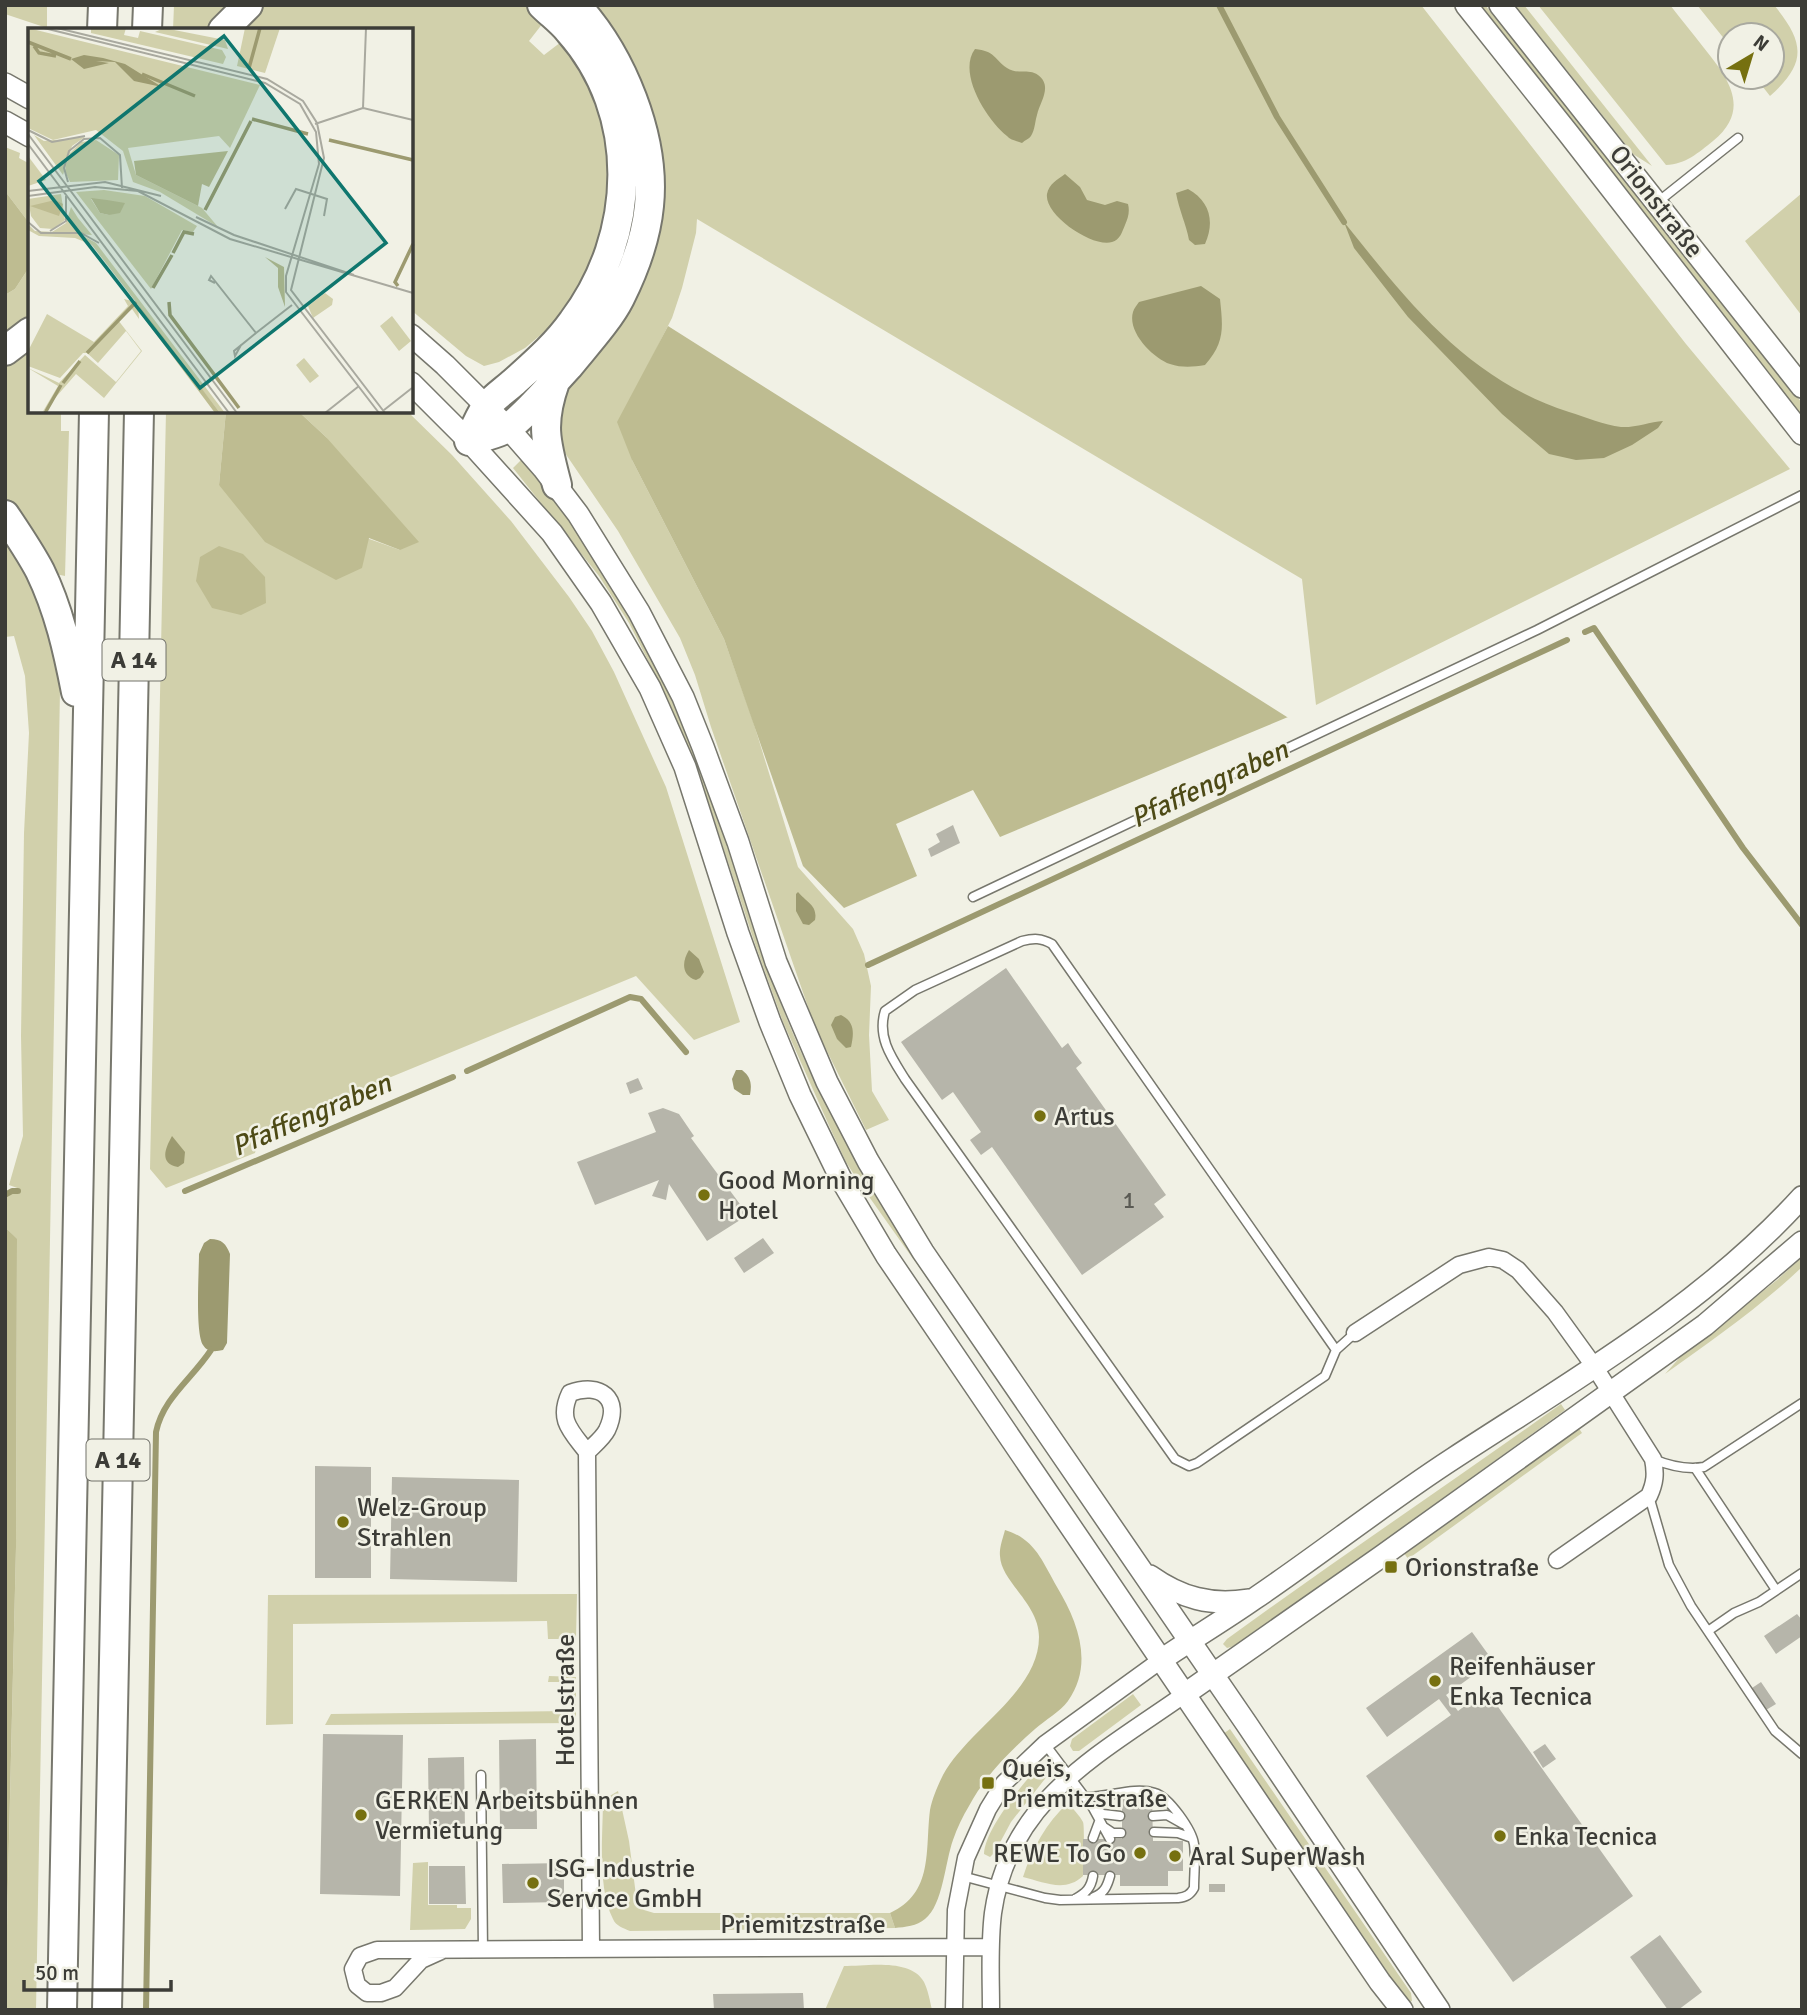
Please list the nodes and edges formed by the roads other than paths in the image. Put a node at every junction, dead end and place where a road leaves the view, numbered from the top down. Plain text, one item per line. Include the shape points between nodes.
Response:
1 (103, 5) edge
2 (148, 5) edge
3 (248, 5) edge
4 (542, 5) edge
5 (576, 5) edge
6 (1466, 5) edge
7 (1500, 5) edge
8 (102, 28) edge
9 (147, 28) edge
10 (225, 28) edge
11 (5, 84) edge
12 (28, 97) edge
13 (5, 122) edge
14 (27, 134) edge
15 (1738, 138) dead end
16 (1657, 203) junction
17 (28, 334) edge
18 (413, 337) edge
19 (5, 351) edge
20 (555, 381) junction
21 (413, 385) edge
22 (1802, 387) edge
23 (486, 406) junction
24 (94, 413) edge
25 (139, 413) edge
26 (508, 428) junction
27 (1802, 434) edge
28 (469, 440) junction
29 (557, 485) junction
30 (1802, 495) edge
31 (5, 515) edge
32 (87, 744) junction
33 (973, 897) dead end
34 (1802, 1197) edge
35 (1802, 1242) edge
36 (1355, 1333) joint
37 (1336, 1350) junction
38 (1594, 1366) junction
39 (1609, 1391) junction
40 (1802, 1403) edge
41 (587, 1452) dead end
42 (1653, 1459) junction
43 (1695, 1468) junction
44 (1649, 1496) junction
45 (1557, 1560) dead end
46 (1138, 1567) junction
47 (1802, 1573) edge
48 (1776, 1590) junction
49 (1254, 1600) junction
50 (1708, 1631) junction
51 (1189, 1641) junction
52 (1161, 1660) junction
53 (1213, 1675) junction
54 (1185, 1694) junction
55 (1045, 1744) junction
56 (1802, 1754) edge
57 (481, 1774) dead end
58 (1069, 1776) junction
59 (1084, 1797) junction
60 (1093, 1808) junction
61 (1120, 1816) dead end
62 (1153, 1816) dead end
63 (1099, 1822) junction
64 (1185, 1826) junction
65 (1154, 1832) dead end
66 (1121, 1833) dead end
67 (1093, 1838) dead end
68 (1192, 1838) junction
69 (1110, 1839) dead end
70 (1093, 1875) dead end
71 (962, 1876) junction
72 (1110, 1876) dead end
73 (999, 1885) junction
74 (1074, 1900) junction
75 (1089, 1900) junction
76 (990, 1947) junction
77 (954, 1948) junction
78 (591, 1949) junction
79 (443, 1950) junction
80 (483, 1950) junction
81 (62, 2010) edge
82 (107, 2010) edge
83 (954, 2010) edge
84 (991, 2010) edge
85 (1402, 2010) edge
86 (1439, 2010) edge

1 - 8 highway
2 - 9 highway
3 - 10 highway
4 - 23 highway via 583,48 616,115 622,144 622,203 594,292 551,349
5 - 20 highway via 627,83 648,166 649,206 639,250 619,300
6 - 27 main road, Orionstraße
7 - 16 main road, Orionstraße
11 - 12 main road
13 - 14 main road
15 - 16 lane
16 - 22 main road, Orionstraße
17 - 19 highway
18 - 23 main road
20 - 26 highway
20 - 29 highway via 545,418
21 - 28 main road
23 - 26 main road
23 - 28 highway
24 - 32 highway, A 14
25 - 82 highway, A 14
26 - 28 highway
26 - 29 main road
28 - 52 main road via 552,533 601,603 650,688 685,767 770,1021 841,1179 886,1255
29 - 46 main road via 639,612 683,698 738,842 776,962 827,1082 867,1161 923,1252
30 - 33 lane via 1536,630
31 - 32 highway via 40,570 54,604
32 - 81 highway, A 14
34 - 38 main road via 1699,1294
35 - 39 main road via 1705,1325
36 - 37 lane
36 - 38 street via 1459,1265 1489,1257 1517,1269
37 - 37 lane via 1052,944 1034,938 1022,941 915,990 886,1011 881,1029 905,1079 1175,1459 1189,1465 1207,1456 1325,1376
38 - 39 street
38 - 49 main road via 1452,1459
39 - 42 street
39 - 53 main road
40 - 43 lane via 1719,1458
41 - 78 street, Hotelstraße
42 - 43 lane
42 - 44 street via 1655,1483
43 - 48 lane
44 - 45 street
44 - 50 lane via 1670,1565
46 - 49 main road via 1186,1597 1208,1602
46 - 51 main road
47 - 48 lane
48 - 50 lane
49 - 51 main road
50 - 56 lane via 1775,1731
51 - 52 main road
51 - 53 main road
52 - 54 main road
52 - 55 street
53 - 54 main road
53 - 86 main road
54 - 58 street
54 - 85 main road
55 - 58 lane
55 - 71 street via 1004,1783 972,1843
57 - 80 lane
58 - 59 lane
58 - 73 street via 1026,1824
59 - 60 lane
59 - 64 lane via 1154,1793 1167,1799
60 - 61 lane
60 - 63 lane
62 - 64 lane via 1167,1815
63 - 66 lane via 1113,1833
63 - 67 lane
63 - 69 lane
64 - 68 lane
65 - 68 lane
68 - 75 lane via 1194,1888 1185,1898
70 - 74 lane via 1085,1894
71 - 73 lane
71 - 77 street
72 - 75 lane via 1101,1894
73 - 74 lane via 1045,1898
73 - 76 street
74 - 75 lane
76 - 77 street, Priemitzstraße
76 - 84 street
77 - 78 street, Priemitzstraße
77 - 83 street
78 - 80 street, Priemitzstraße
79 - 79 street, Priemitzstraße via 377,1950 360,1956 353,1969 357,1985 367,1993 396,1988 421,1959
79 - 80 street, Priemitzstraße

